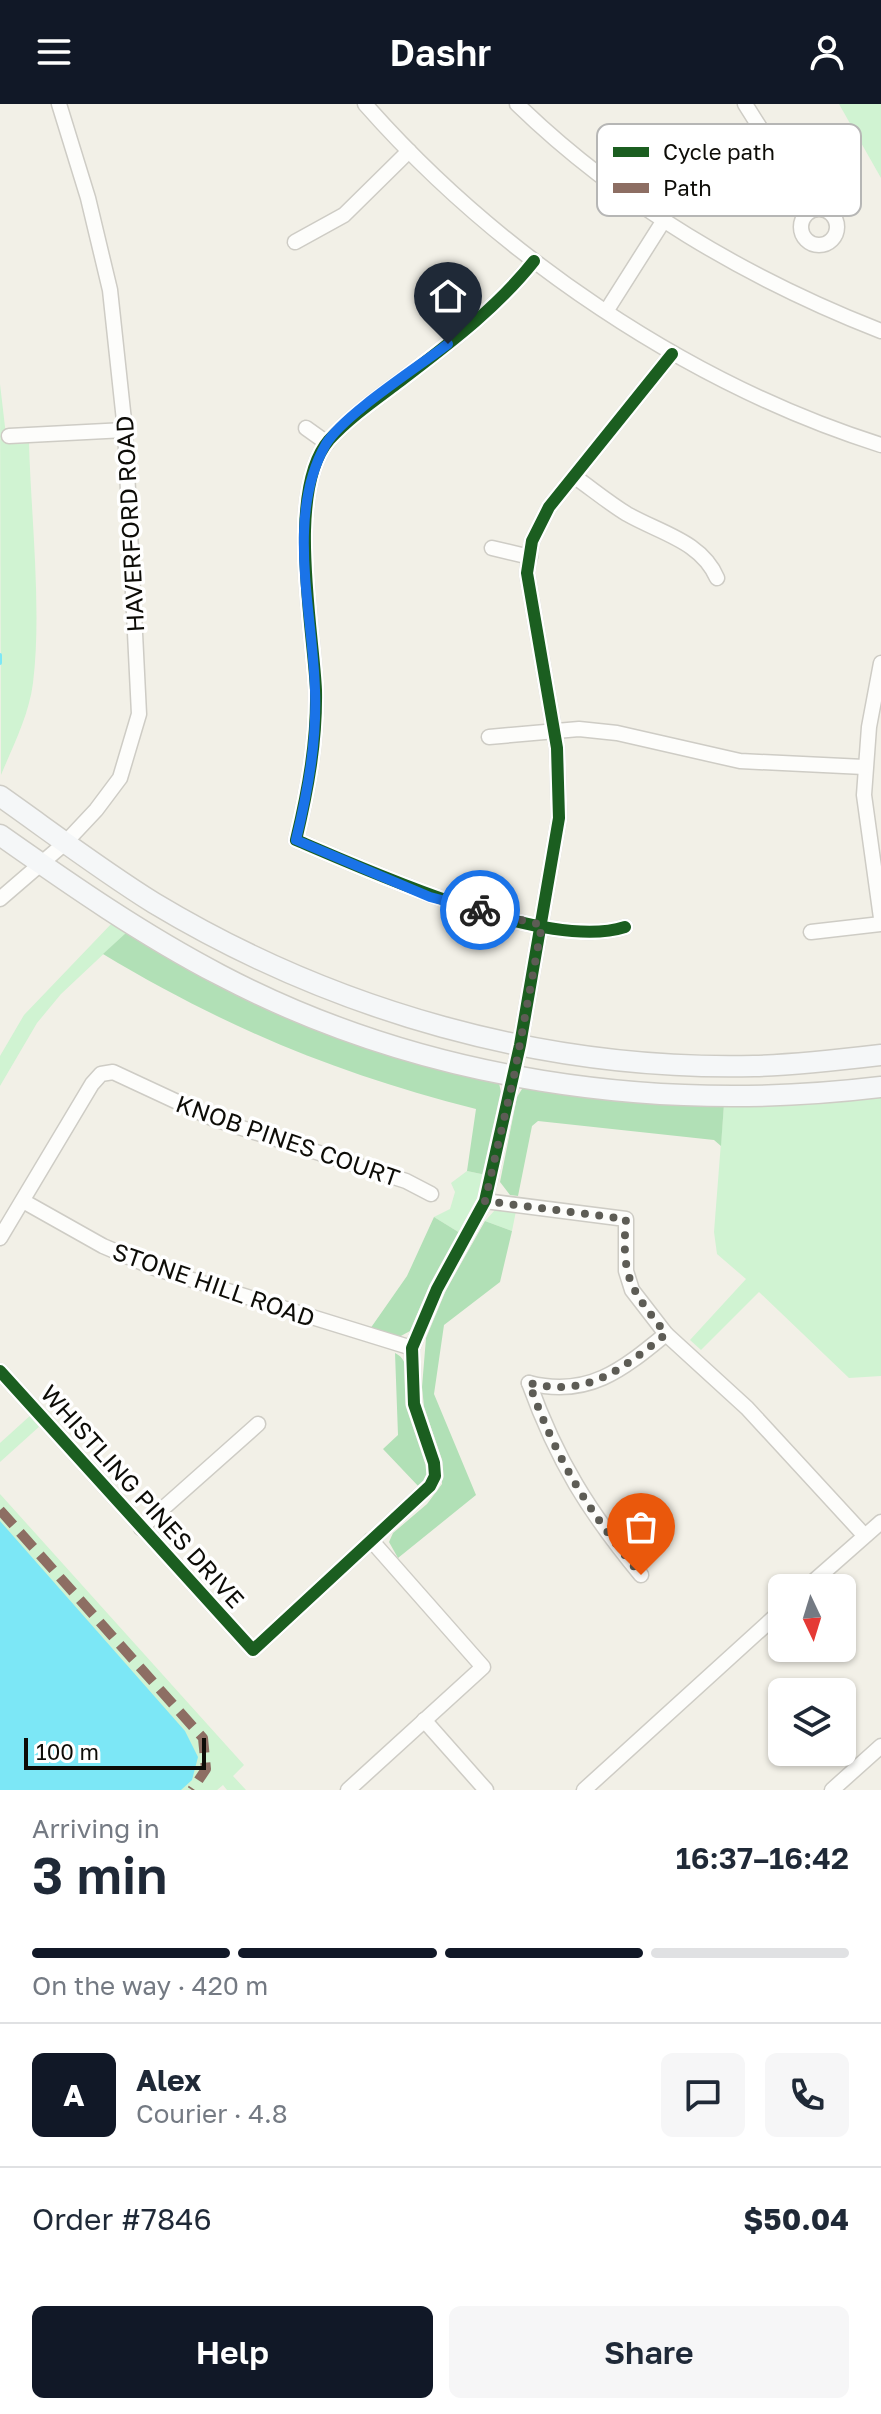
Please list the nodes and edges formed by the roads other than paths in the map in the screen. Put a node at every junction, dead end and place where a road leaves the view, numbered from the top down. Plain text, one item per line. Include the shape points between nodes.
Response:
1 (59, 104) edge
2 (365, 104) edge
3 (517, 104) edge
4 (745, 104) edge
5 (758, 124) edge
6 (409, 151) junction
7 (597, 170) edge
8 (659, 216) edge
9 (664, 220) junction
10 (295, 242) dead end
11 (534, 261) junction
12 (607, 310) junction
13 (881, 331) edge
14 (672, 354) junction
15 (306, 428) dead end
16 (125, 430) junction
17 (9, 436) dead end
18 (327, 443) junction
19 (881, 445) edge
20 (575, 477) junction
21 (492, 548) dead end
22 (530, 557) junction
23 (717, 578) dead end
24 (881, 663) edge
25 (553, 729) junction
26 (489, 737) dead end
27 (864, 767) junction
28 (0, 796) edge
29 (0, 835) edge
30 (65, 843) junction
31 (42, 864) junction
32 (0, 899) edge
33 (881, 921) edge
34 (542, 925) junction
35 (625, 927) dead end
36 (811, 932) dead end
37 (520, 1045) junction
38 (881, 1055) edge
39 (514, 1076) junction
40 (881, 1087) edge
41 (431, 1194) dead end
42 (23, 1201) junction
43 (485, 1201) junction
44 (0, 1238) edge
45 (666, 1334) junction
46 (412, 1348) junction
47 (0, 1371) edge
48 (258, 1424) dead end
49 (881, 1522) edge
50 (141, 1528) junction
51 (864, 1535) junction
52 (371, 1540) junction
53 (821, 1574) edge
54 (641, 1575) dead end
55 (768, 1623) edge
56 (424, 1720) junction
57 (881, 1746) edge
58 (348, 1790) edge
59 (486, 1790) edge
60 (584, 1790) edge
61 (832, 1790) edge

1 - 16 street, HAVERFORD ROAD via 110,290
2 - 6 street
3 - 7 street
4 - 5 street
6 - 10 street via 344,215
6 - 11 street via 479,219
8 - 9 street
9 - 12 street
9 - 13 street via 795,295
11 - 12 street
11 - 18 street via 471,326
12 - 14 street
14 - 19 street via 843,433
14 - 20 street
15 - 18 street
16 - 17 street
16 - 30 street, HAVERFORD ROAD via 139,714 120,778
18 - 34 street via 310,486 305,537 316,691 314,758 296,840 430,897
20 - 22 street via 549,507
20 - 23 street via 626,513 697,549
21 - 22 street
22 - 25 street via 532,616
24 - 27 street
25 - 26 street
25 - 27 street via 617,733 740,761
25 - 34 street via 559,818
27 - 33 street
28 - 30 main road
29 - 31 main road
30 - 31 street, HAVERFORD ROAD
30 - 37 main road via 154,902 321,988 437,1026
31 - 32 street, HAVERFORD ROAD
31 - 39 main road via 153,938 310,1017 437,1059
33 - 36 street
34 - 35 street via 594,933
34 - 37 street
37 - 38 main road via 684,1065 754,1066
37 - 39 street
39 - 40 main road via 668,1095 817,1095
39 - 43 street
41 - 42 street, KNOB PINES COURT via 406,1181 214,1119 113,1072 101,1074 92,1084
42 - 44 street, KNOB PINES COURT
42 - 46 street, STONE HILL ROAD via 157,1269
43 - 45 street via 626,1219 626,1271 632,1290
43 - 46 street
45 - 51 street via 747,1408
45 - 54 street via 621,1370 580,1388 529,1383 543,1424 592,1516
46 - 52 street via 414,1404 435,1476
47 - 50 street, WHISTLING PINES DRIVE
48 - 50 street, WHISTLING PINES DRIVE
49 - 51 street
50 - 52 street, WHISTLING PINES DRIVE via 253,1650
51 - 53 street
52 - 56 street via 483,1667
55 - 60 street
56 - 58 street
56 - 59 street
57 - 61 street

